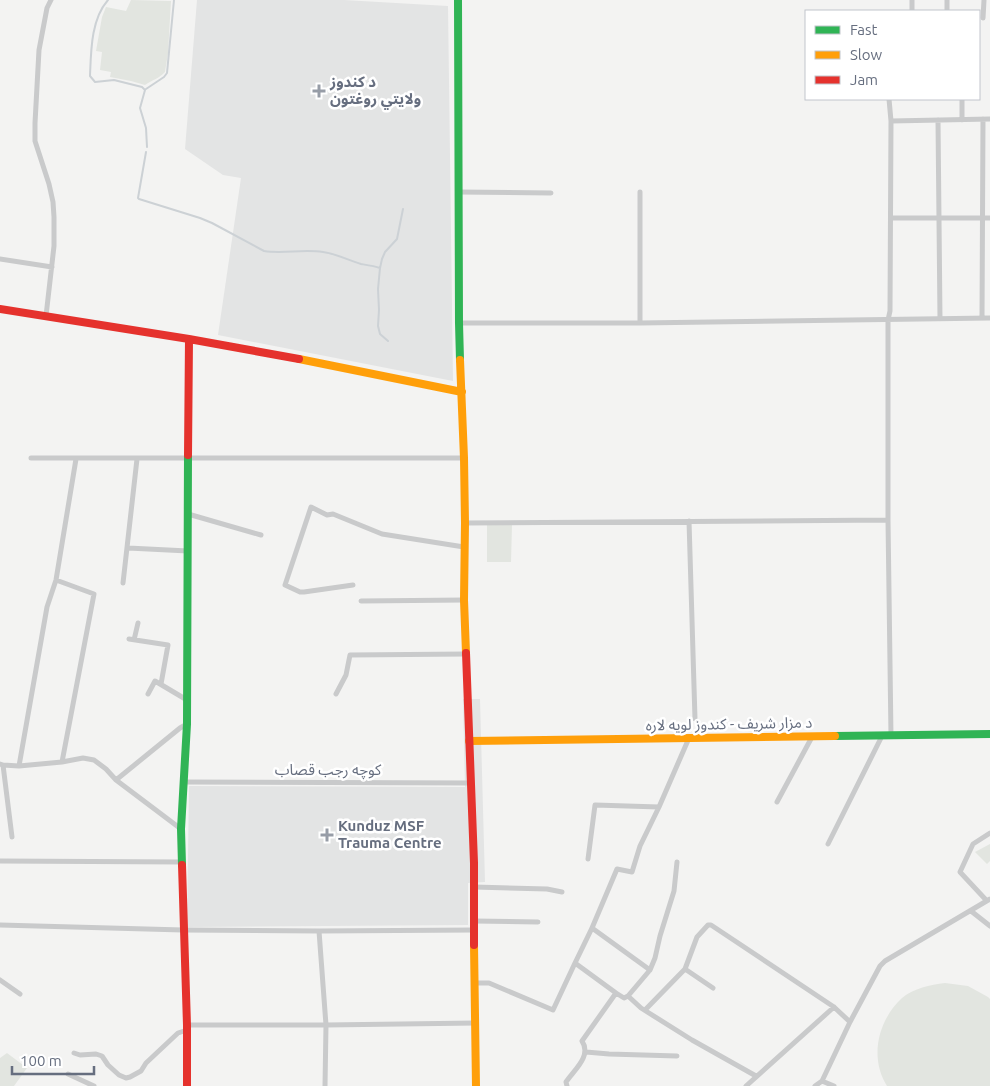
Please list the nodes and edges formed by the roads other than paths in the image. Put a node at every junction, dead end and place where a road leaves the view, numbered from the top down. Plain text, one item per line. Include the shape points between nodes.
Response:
1 (51, 0) edge
2 (458, 0) edge
3 (984, 0) edge
4 (983, 18) dead end
5 (889, 100) edge
6 (962, 100) edge
7 (983, 119) junction
8 (990, 119) edge
9 (938, 120) junction
10 (962, 120) junction
11 (891, 121) junction
12 (458, 192) junction
13 (640, 192) dead end
14 (551, 193) dead end
15 (891, 218) junction
16 (939, 218) junction
17 (982, 218) junction
18 (990, 218) edge
19 (0, 259) edge
20 (52, 268) junction
21 (0, 309) edge
22 (46, 316) junction
23 (982, 318) junction
24 (990, 318) edge
25 (940, 319) junction
26 (888, 320) junction
27 (460, 323) junction
28 (640, 323) junction
29 (189, 339) junction
30 (462, 392) junction
31 (31, 458) dead end
32 (76, 458) junction
33 (189, 458) junction
34 (464, 458) junction
35 (137, 459) junction
36 (188, 514) junction
37 (888, 520) junction
38 (689, 521) junction
39 (465, 523) junction
40 (261, 535) dead end
41 (464, 547) junction
42 (128, 548) junction
43 (188, 551) junction
44 (56, 580) junction
45 (123, 583) dead end
46 (353, 585) dead end
47 (464, 600) junction
48 (361, 601) dead end
49 (138, 623) dead end
50 (466, 654) junction
51 (161, 684) junction
52 (148, 694) dead end
53 (336, 694) dead end
54 (187, 700) junction
55 (694, 719) dead end
56 (187, 724) junction
57 (990, 734) edge
58 (882, 736) junction
59 (892, 736) junction
60 (812, 737) junction
61 (689, 738) junction
62 (469, 741) junction
63 (62, 762) junction
64 (2, 764) edge
65 (19, 766) junction
66 (116, 780) junction
67 (184, 782) junction
68 (472, 783) junction
69 (777, 802) dead end
70 (659, 807) junction
71 (181, 829) junction
72 (990, 833) edge
73 (12, 837) dead end
74 (828, 844) dead end
75 (588, 859) dead end
76 (0, 861) edge
77 (183, 862) junction
78 (677, 862) dead end
79 (474, 886) junction
80 (562, 892) dead end
81 (989, 900) edge
82 (970, 911) junction
83 (474, 921) junction
84 (538, 922) dead end
85 (0, 925) edge
86 (990, 926) edge
87 (592, 928) junction
88 (183, 930) junction
89 (474, 930) junction
90 (319, 931) junction
91 (574, 963) junction
92 (684, 969) junction
93 (650, 970) junction
94 (0, 980) edge
95 (476, 983) junction
96 (713, 988) dead end
97 (616, 993) junction
98 (20, 994) dead end
99 (628, 996) junction
100 (834, 1007) junction
101 (645, 1010) junction
102 (850, 1022) junction
103 (476, 1023) junction
104 (326, 1025) junction
105 (187, 1028) junction
106 (586, 1052) junction
107 (74, 1053) dead end
108 (676, 1056) dead end
109 (68, 1074) dead end
110 (756, 1076) junction
111 (822, 1081) junction
112 (94, 1086) edge
113 (187, 1086) edge
114 (326, 1086) edge
115 (476, 1086) edge
116 (567, 1086) edge
117 (746, 1086) edge
118 (815, 1086) edge
119 (834, 1086) edge

1 - 20 street via 39,50 35,123 36,141 53,202
2 - 12 main road
3 - 4 street
5 - 11 street
6 - 10 street
7 - 8 street
7 - 10 street
7 - 17 street
9 - 10 street
9 - 11 street
9 - 16 street
11 - 15 street
12 - 14 street
12 - 27 main road
13 - 28 street
15 - 16 street
15 - 26 street
16 - 17 street
16 - 25 street
17 - 18 street
17 - 23 street
19 - 20 street
20 - 22 street
21 - 22 main road
22 - 29 main road
23 - 24 street
23 - 25 street
25 - 26 street
26 - 28 street
26 - 37 street
27 - 28 street
27 - 30 main road
29 - 30 main road
29 - 33 main road
30 - 34 main road
31 - 32 street
32 - 35 street
32 - 44 street
33 - 34 street
33 - 35 street
33 - 36 main road
34 - 39 main road
35 - 42 street
36 - 40 street
36 - 43 main road
37 - 38 street
37 - 59 street
38 - 39 street
38 - 55 street
39 - 41 main road
41 - 46 street via 382,534 310,507 285,585 300,592
41 - 47 main road
42 - 43 street
42 - 45 street
43 - 54 main road
44 - 63 street via 94,594
44 - 65 street via 48,607
47 - 48 street
47 - 50 main road
49 - 51 street via 131,640 168,645
50 - 53 street via 350,655 346,675
50 - 62 main road
51 - 52 street via 155,681
51 - 54 street
54 - 56 main road
56 - 66 street
56 - 67 main road
57 - 59 main road, د مزار شریف - کندوز لویه لاره
58 - 59 main road, د مزار شریف - کندوز لویه لاره
58 - 60 main road, د مزار شریف - کندوز لویه لاره
58 - 74 street
60 - 61 main road, د مزار شریف - کندوز لویه لاره
60 - 69 street
61 - 62 main road, د مزار شریف - کندوز لویه لاره
61 - 70 street
62 - 68 main road
63 - 65 street
63 - 66 street via 83,758 94,760
64 - 65 street
64 - 73 street
66 - 71 street
67 - 68 street, کوچه رجب قصاب
67 - 71 main road
68 - 79 main road
70 - 75 street via 595,805
70 - 87 street via 640,846 632,872 617,869
71 - 77 main road
72 - 81 street via 973,844 960,872
76 - 77 street
77 - 88 main road
78 - 93 street via 674,891
79 - 80 street
79 - 83 main road
81 - 82 street
82 - 86 street
82 - 102 street via 884,961
83 - 84 street
83 - 89 main road
85 - 88 street
87 - 91 street
87 - 93 street
88 - 90 street
88 - 105 main road
89 - 90 street
89 - 95 main road
90 - 104 street
91 - 95 street via 553,1010 489,983
91 - 97 street
92 - 96 street
92 - 100 street via 697,938 706,925 711,925
92 - 101 street
93 - 99 street
94 - 98 street
95 - 103 main road
97 - 99 street via 624,998
97 - 106 street via 582,1041
99 - 101 street
100 - 102 street
100 - 110 street
101 - 110 street
102 - 111 street
103 - 104 street
103 - 115 main road
104 - 105 street
104 - 114 street
105 - 107 street via 141,1071 126,1078 108,1065 102,1056
105 - 113 main road
106 - 108 street
106 - 116 street via 566,1082
109 - 112 street
110 - 117 street
111 - 118 street
111 - 119 street

